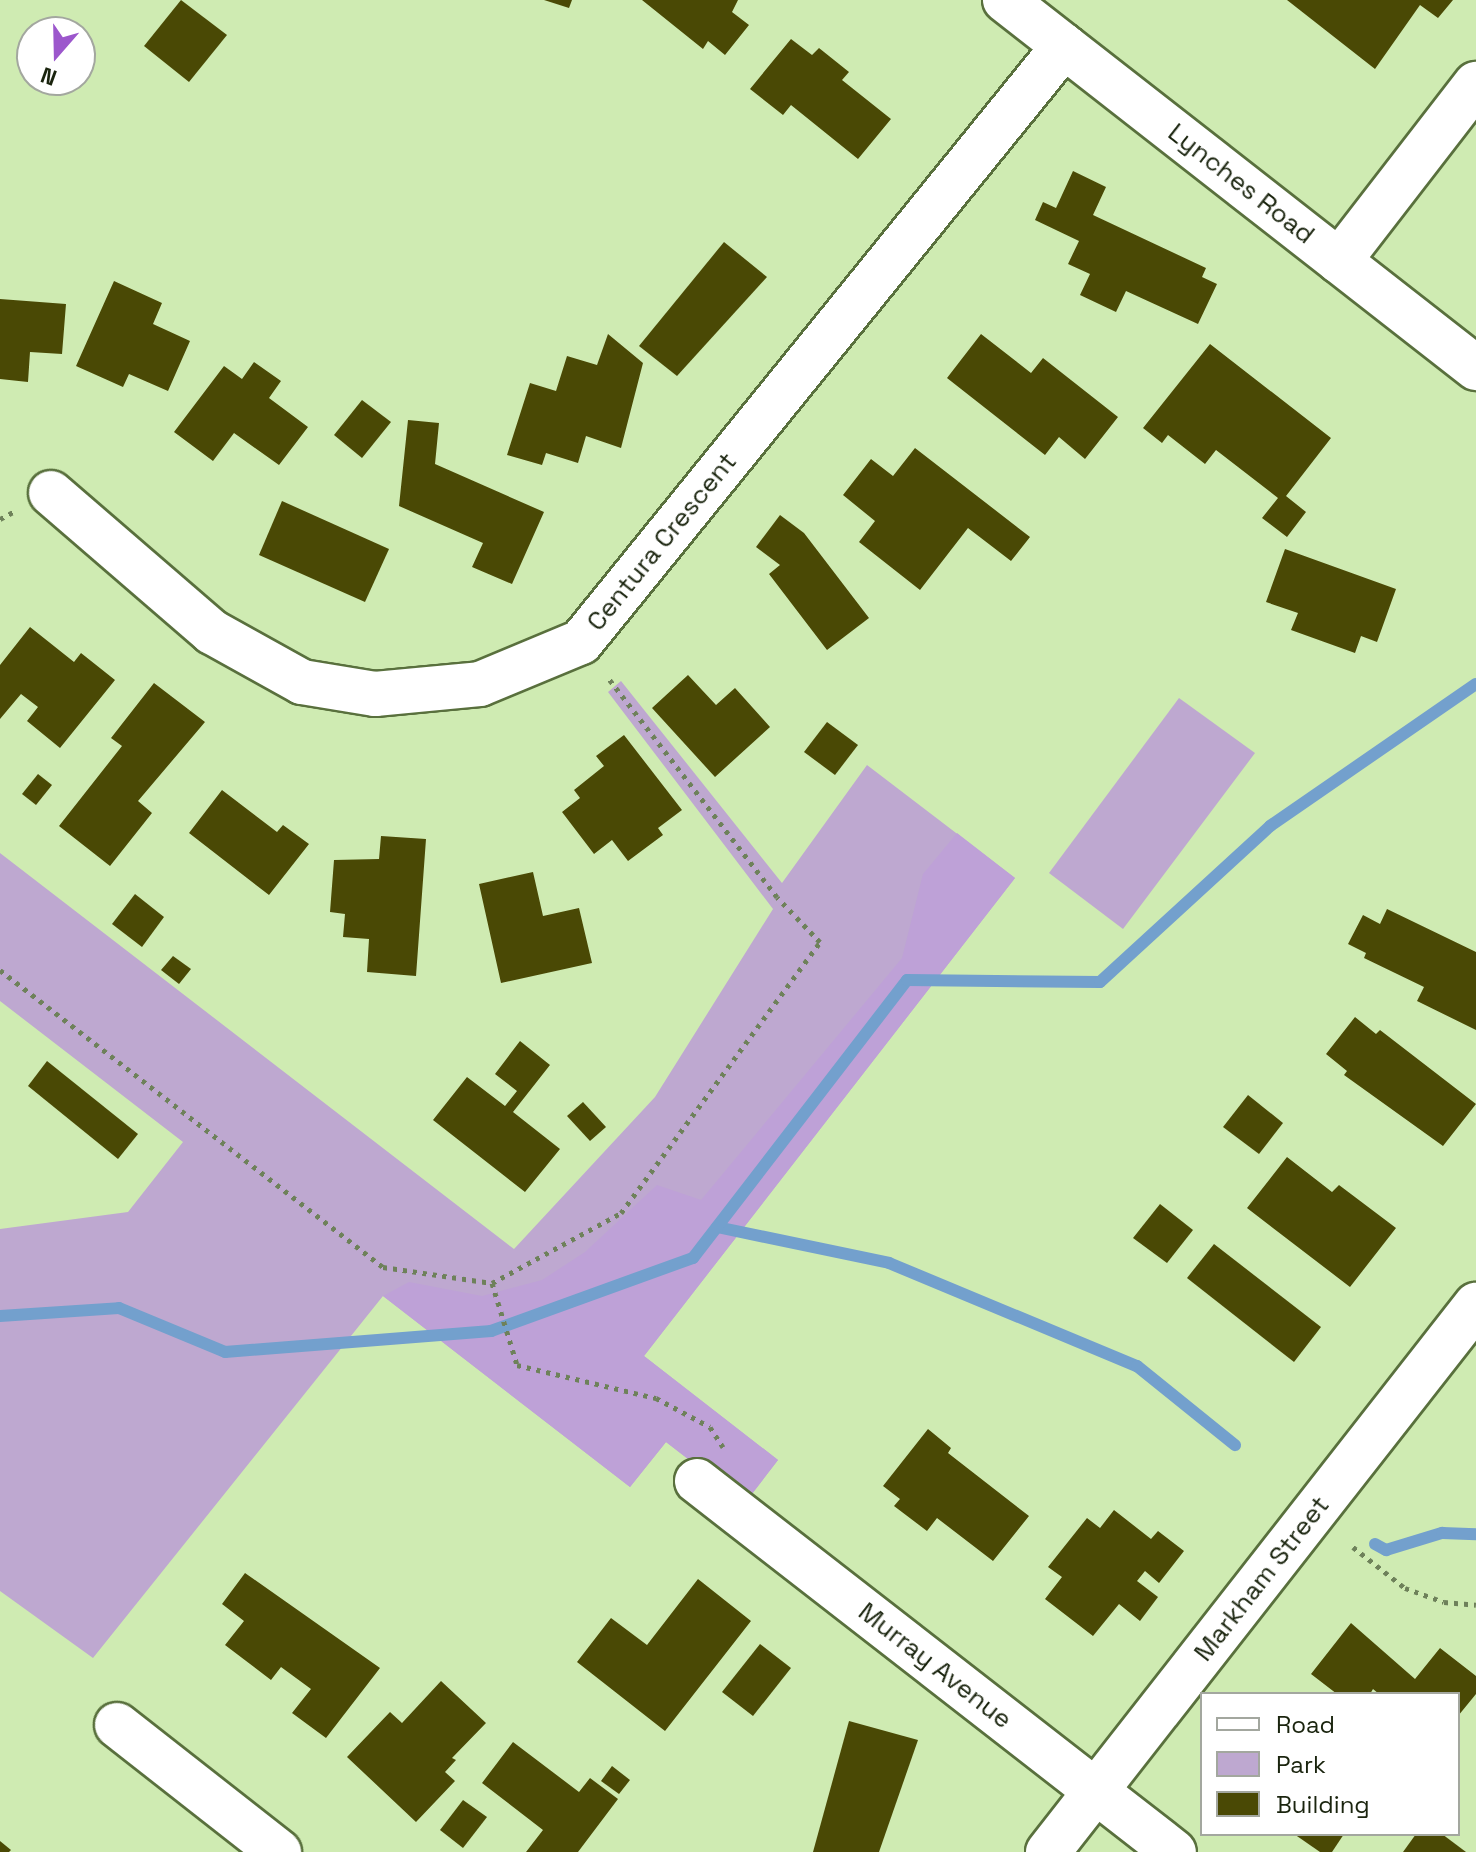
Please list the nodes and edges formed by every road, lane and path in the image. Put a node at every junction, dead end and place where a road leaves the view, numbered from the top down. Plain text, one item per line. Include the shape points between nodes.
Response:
1 (1005, 0) edge
2 (1064, 46) junction
3 (1476, 84) edge
4 (1339, 261) junction
5 (1476, 368) edge
6 (51, 493) dead end
7 (597, 664) dead end
8 (0, 970) edge
9 (492, 1283) junction
10 (1476, 1305) edge
11 (714, 1470) joint
12 (1353, 1547) dead end
13 (1476, 1605) edge
14 (117, 1725) dead end
15 (1096, 1791) junction
16 (279, 1852) edge
17 (1048, 1852) edge
18 (1174, 1852) edge

1 - 2 street, Lynches Road
2 - 4 street, Lynches Road
2 - 6 street, Centura Crescent via 581,642 480,684 375,694 302,682 212,632
3 - 4 street
4 - 5 street, Lynches Road
7 - 9 path via 777,897 820,942 621,1213
8 - 9 path via 383,1267
9 - 11 path via 517,1365 656,1398 710,1427
10 - 15 street, Markham Street
11 - 15 street, Murray Avenue
12 - 13 path via 1405,1588 1444,1602
14 - 16 street
15 - 17 street, Markham Street
15 - 18 street, Murray Avenue

